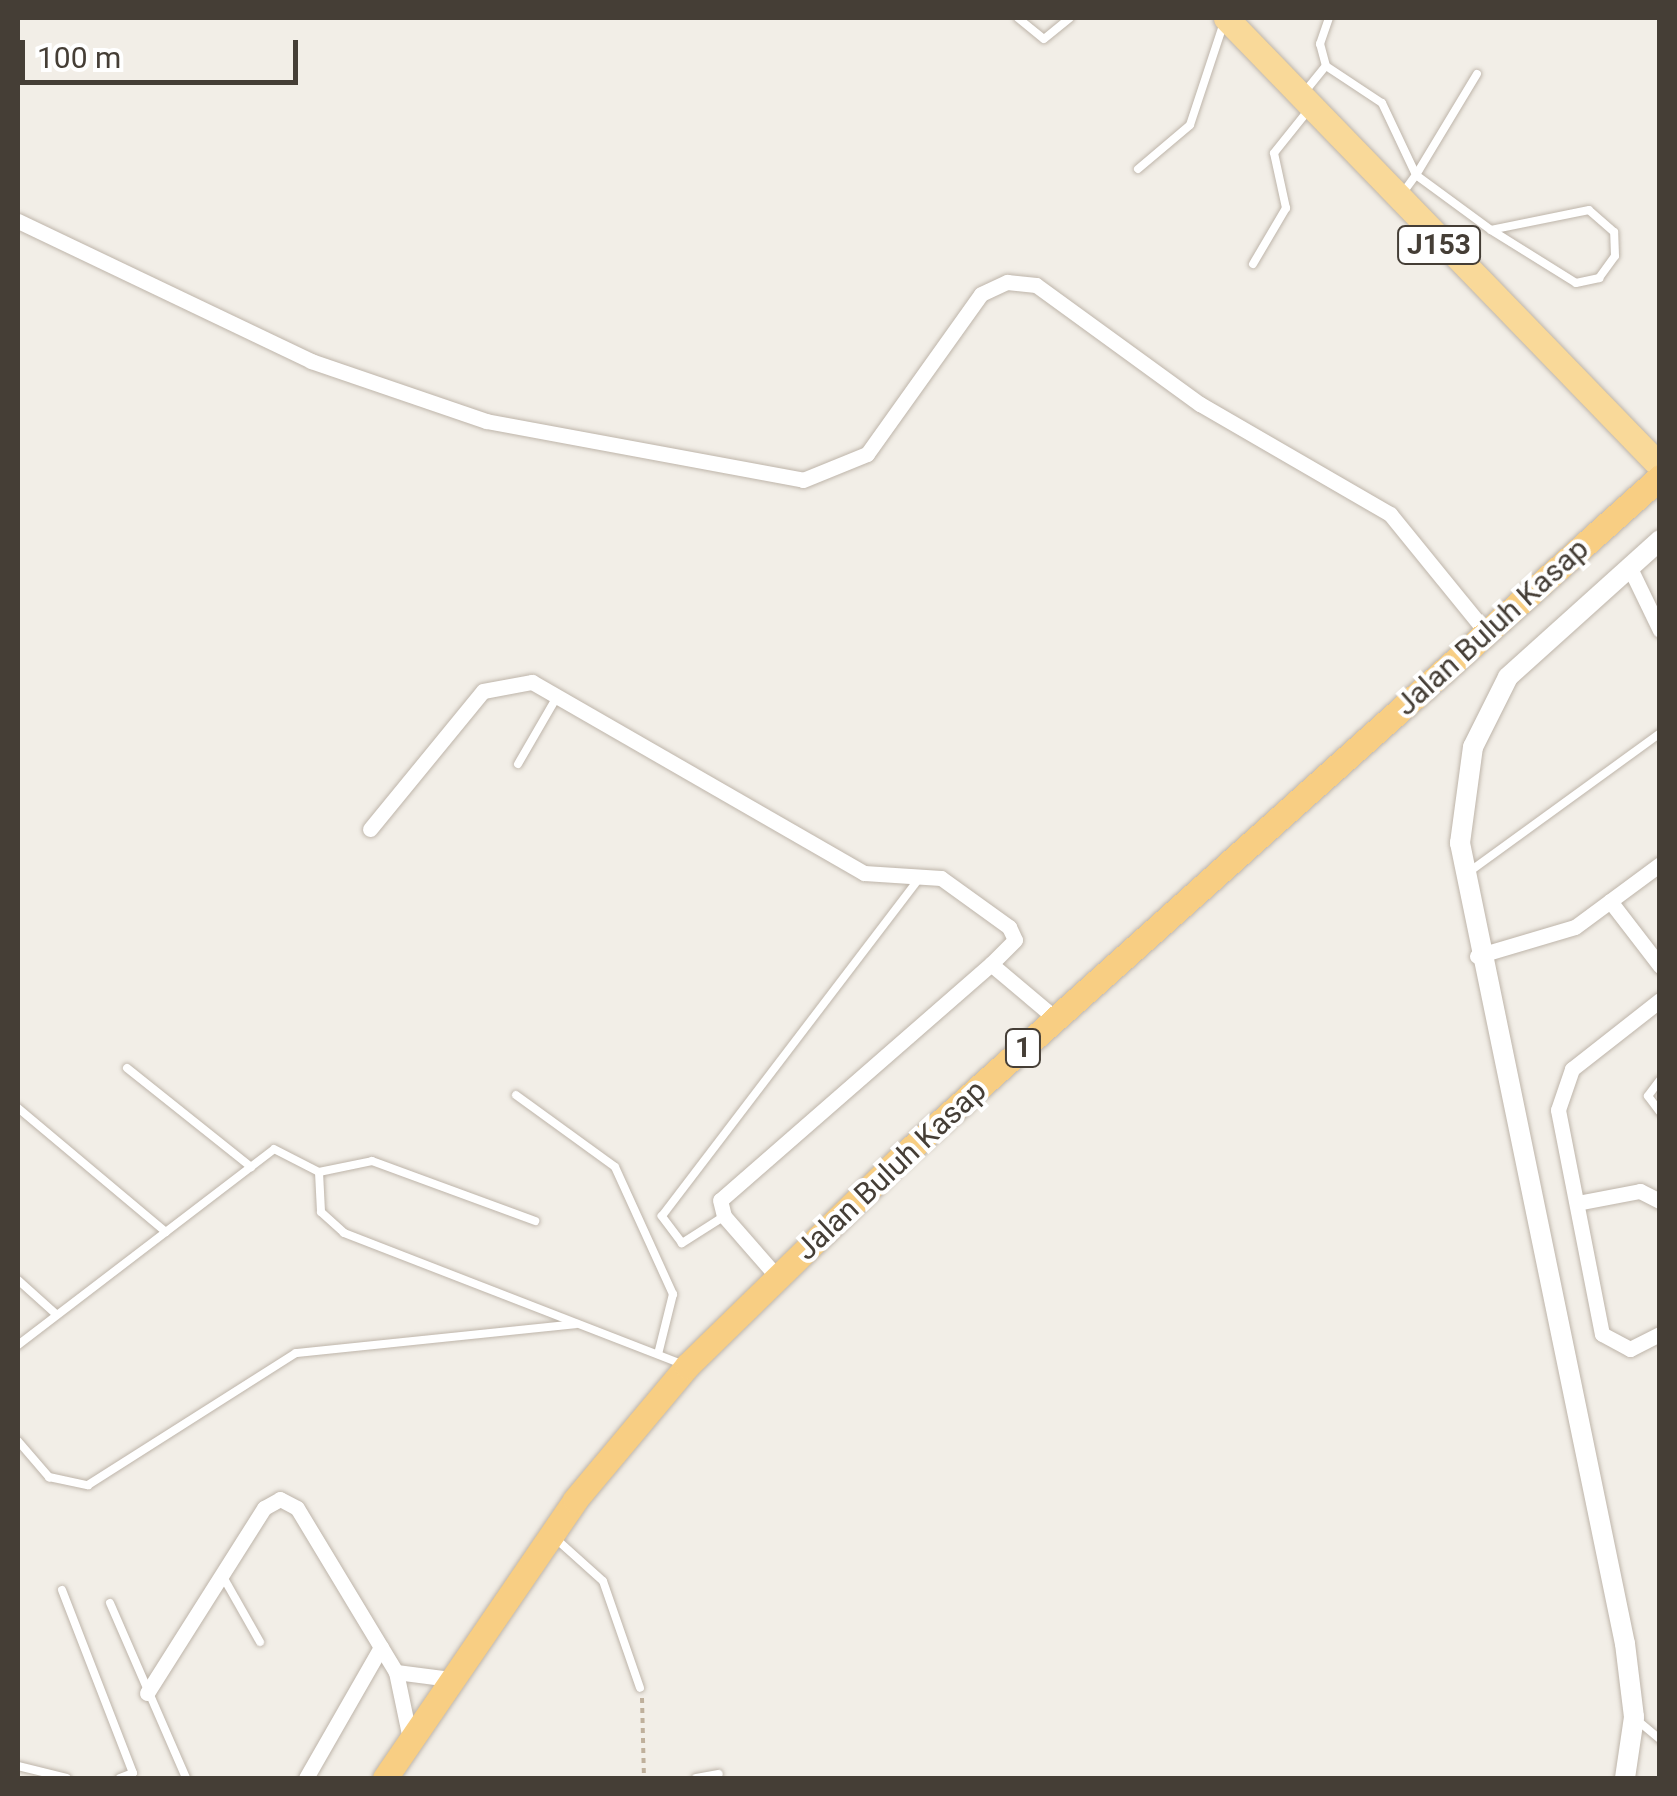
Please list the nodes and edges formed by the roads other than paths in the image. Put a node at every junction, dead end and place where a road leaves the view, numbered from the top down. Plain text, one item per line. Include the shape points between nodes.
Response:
1 (1018, 18) edge
2 (1070, 18) edge
3 (1226, 18) edge
4 (1329, 18) edge
5 (1326, 66) junction
6 (1477, 74) dead end
7 (1305, 103) junction
8 (1138, 169) dead end
9 (1416, 174) junction
10 (1397, 202) junction
11 (18, 221) edge
12 (1491, 230) junction
13 (1254, 264) dead end
14 (1660, 466) edge
15 (1660, 477) edge
16 (1660, 540) edge
17 (1629, 566) junction
18 (1658, 620) edge
19 (1486, 632) junction
20 (558, 695) junction
21 (1660, 733) edge
22 (518, 764) dead end
23 (370, 830) dead end
24 (1660, 864) edge
25 (921, 876) junction
26 (1463, 876) junction
27 (1610, 902) junction
28 (1478, 956) junction
29 (991, 964) junction
30 (1660, 966) edge
31 (1660, 1000) edge
32 (1055, 1018) junction
33 (127, 1068) dead end
34 (1660, 1080) edge
35 (516, 1095) dead end
36 (18, 1108) edge
37 (1660, 1112) edge
38 (250, 1167) junction
39 (319, 1172) junction
40 (1660, 1201) edge
41 (1577, 1203) junction
42 (724, 1216) junction
43 (535, 1221) dead end
44 (166, 1232) junction
45 (778, 1278) junction
46 (18, 1280) edge
47 (57, 1315) junction
48 (578, 1324) junction
49 (1660, 1334) edge
50 (18, 1345) edge
51 (658, 1354) junction
52 (687, 1366) junction
53 (18, 1442) edge
54 (551, 1535) junction
55 (222, 1575) junction
56 (62, 1590) dead end
57 (110, 1603) dead end
58 (260, 1642) dead end
59 (380, 1646) junction
60 (396, 1672) junction
61 (451, 1679) junction
62 (640, 1688) road end
63 (147, 1693) junction
64 (1634, 1717) junction
65 (410, 1739) junction
66 (1660, 1739) edge
67 (18, 1766) edge
68 (719, 1774) dead end
69 (134, 1776) edge
70 (66, 1778) edge
71 (120, 1778) edge
72 (186, 1778) edge
73 (306, 1778) edge
74 (385, 1778) edge
75 (696, 1778) edge
76 (1626, 1778) edge

1 - 2 lane via 1044,39
3 - 7 main road, J153
3 - 8 lane via 1190,125
4 - 5 lane via 1320,44
5 - 7 lane
5 - 9 lane via 1382,103
6 - 9 lane
7 - 10 main road, J153
7 - 13 lane via 1274,154 1286,208
9 - 10 lane
9 - 12 lane
10 - 14 main road, J153
11 - 19 street via 312,361 486,421 803,480 867,454 981,294 1008,282 1036,285 1200,404 1390,514
12 - 12 lane via 1576,283 1599,278 1615,256 1614,232 1589,210
15 - 19 highway, Jalan Buluh Kasap / 1
16 - 17 street
17 - 18 street
17 - 26 street via 1536,649 1488,710 1466,780
19 - 32 highway, Jalan Buluh Kasap / 1
20 - 22 lane
20 - 23 street via 519,680 483,691
20 - 25 street via 864,874 888,881
21 - 26 lane
24 - 27 street
25 - 29 street via 950,882 1015,934
25 - 42 lane via 662,1216 682,1243
26 - 28 street
27 - 28 street via 1571,929
27 - 30 street
28 - 64 street
29 - 32 street
29 - 42 street via 727,1188 720,1200
31 - 41 street via 1572,1070 1561,1090
32 - 45 highway, Jalan Buluh Kasap / 1
33 - 38 lane
34 - 37 lane via 1648,1096
35 - 51 lane via 615,1167 673,1294
36 - 44 lane
38 - 39 lane via 274,1150
38 - 44 lane
39 - 43 lane via 372,1161
39 - 48 lane via 318,1202 334,1228
40 - 41 street via 1640,1191
41 - 49 street via 1602,1334 1630,1348
42 - 45 street
44 - 47 lane
45 - 52 highway, Jalan Buluh Kasap / 1
46 - 47 lane
47 - 50 lane
48 - 51 lane
48 - 53 lane via 296,1353 88,1485 49,1477
51 - 52 lane
52 - 54 highway, Jalan Buluh Kasap / 1
54 - 61 highway, Jalan Buluh Kasap / 1
54 - 62 lane via 603,1581
55 - 58 lane
55 - 59 street via 264,1508 290,1502
55 - 63 street
56 - 69 lane
57 - 63 lane
59 - 60 street
59 - 73 street
60 - 61 street
60 - 65 street
61 - 65 highway, Jalan Buluh Kasap / 1
63 - 72 lane
64 - 66 lane
64 - 76 street
65 - 74 highway, Jalan Buluh Kasap / 1
67 - 70 lane
68 - 75 lane
69 - 71 lane

